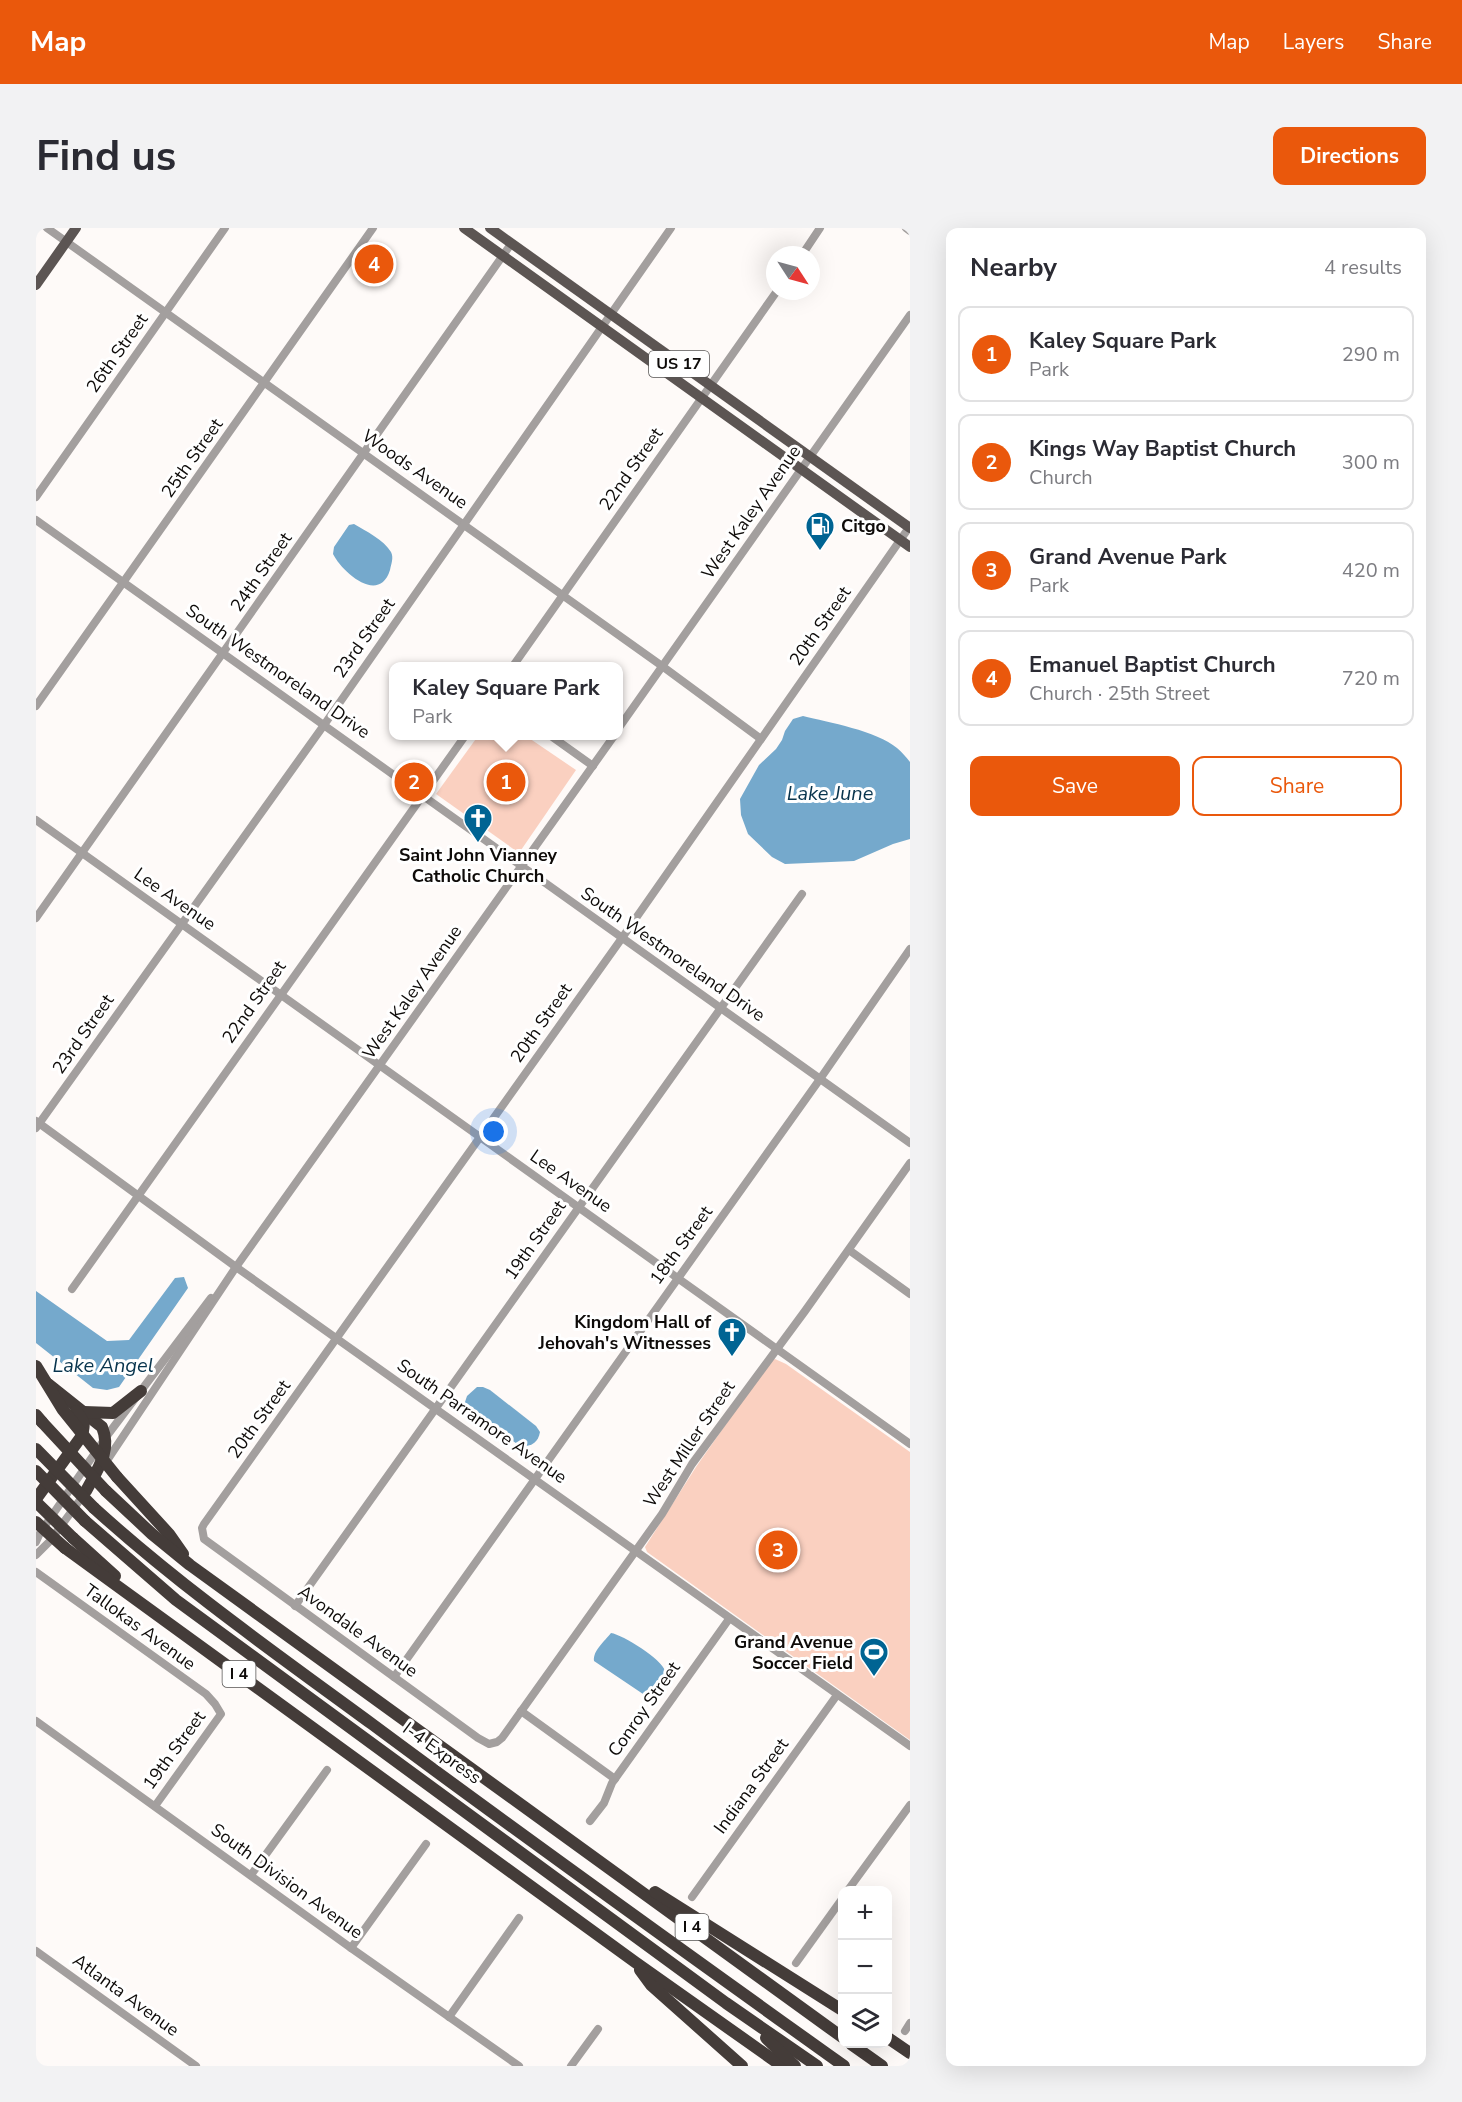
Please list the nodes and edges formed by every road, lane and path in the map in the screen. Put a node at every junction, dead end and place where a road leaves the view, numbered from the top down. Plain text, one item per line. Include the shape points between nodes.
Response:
1 (47, 228) edge
2 (76, 228) edge
3 (225, 228) edge
4 (373, 228) edge
5 (464, 228) edge
6 (490, 228) edge
7 (671, 228) edge
8 (820, 228) edge
9 (906, 228) edge
10 (910, 231) edge
11 (67, 242) junction
12 (512, 244) junction
13 (808, 246) edge
14 (503, 256) junction
15 (36, 285) edge
16 (771, 300) edge
17 (166, 312) junction
18 (611, 315) junction
19 (910, 315) edge
20 (602, 327) junction
21 (265, 382) junction
22 (711, 386) junction
23 (702, 398) junction
24 (363, 453) junction
25 (810, 457) junction
26 (801, 469) junction
27 (36, 497) edge
28 (36, 520) edge
29 (463, 524) junction
30 (910, 527) edge
31 (900, 540) junction
32 (910, 547) edge
33 (125, 582) junction
34 (562, 596) junction
35 (224, 654) junction
36 (516, 662) edge
37 (662, 666) junction
38 (36, 706) edge
39 (623, 722) edge
40 (324, 725) junction
41 (761, 739) junction
42 (462, 740) edge
43 (558, 740) edge
44 (611, 740) edge
45 (593, 766) junction
46 (423, 795) junction
47 (36, 820) edge
48 (83, 853) junction
49 (521, 867) junction
50 (802, 894) dead end
51 (36, 918) edge
52 (181, 923) junction
53 (621, 938) junction
54 (910, 949) edge
55 (281, 993) junction
56 (720, 1008) junction
57 (380, 1065) junction
58 (820, 1079) junction
59 (37, 1124) edge
60 (480, 1137) junction
61 (910, 1143) edge
62 (910, 1163) edge
63 (138, 1195) junction
64 (578, 1207) junction
65 (849, 1250) junction
66 (236, 1267) junction
67 (678, 1278) junction
68 (72, 1289) dead end
69 (910, 1294) edge
70 (337, 1338) junction
71 (776, 1349) junction
72 (36, 1366) edge
73 (36, 1374) edge
74 (141, 1390) junction
75 (64, 1396) junction
76 (435, 1409) junction
77 (84, 1412) junction
78 (39, 1418) edge
79 (106, 1437) junction
80 (910, 1444) edge
81 (36, 1449) edge
82 (36, 1471) edge
83 (534, 1479) junction
84 (86, 1491) junction
85 (36, 1501) edge
86 (62, 1524) junction
87 (37, 1533) edge
88 (204, 1539) joint
89 (69, 1543) junction
90 (635, 1551) junction
91 (36, 1555) edge
92 (190, 1565) junction
93 (36, 1572) edge
94 (295, 1606) junction
95 (729, 1619) junction
96 (394, 1677) junction
97 (837, 1695) junction
98 (521, 1711) junction
99 (221, 1714) joint
100 (36, 1721) edge
101 (495, 1743) joint
102 (910, 1746) edge
103 (327, 1770) dead end
104 (615, 1779) junction
105 (910, 1805) edge
106 (154, 1806) junction
107 (541, 1818) junction
108 (590, 1821) dead end
109 (426, 1844) dead end
110 (250, 1875) junction
111 (851, 1886) edge
112 (692, 1897) dead end
113 (838, 1906) edge
114 (519, 1918) dead end
115 (351, 1948) junction
116 (36, 1951) edge
117 (635, 1962) junction
118 (796, 1963) dead end
119 (726, 2004) junction
120 (838, 2007) edge
121 (449, 2017) junction
122 (598, 2030) dead end
123 (838, 2033) edge
124 (892, 2041) edge
125 (858, 2048) edge
126 (906, 2051) edge
127 (196, 2066) edge
128 (519, 2066) edge
129 (571, 2066) edge
130 (742, 2066) edge
131 (782, 2066) edge
132 (795, 2066) edge
133 (817, 2066) edge
134 (844, 2066) edge
135 (882, 2066) edge

1 - 11 street, Woods Avenue
2 - 11 main road
3 - 17 street, 26th Street
4 - 21 street, 25th Street
5 - 14 main road, US 17
6 - 12 main road, US 17
7 - 18 street, 23rd Street
8 - 13 street
9 - 10 street
11 - 15 main road
11 - 17 street, Woods Avenue
12 - 14 street, 24th Street
12 - 18 main road, US 17
14 - 20 main road, US 17
14 - 24 street, 24th Street
16 - 22 street, 22nd Street
17 - 21 street, Woods Avenue
17 - 27 street, 26th Street
18 - 20 street, 23rd Street
18 - 22 main road, US 17
19 - 25 street, West Kaley Avenue
20 - 23 main road, US 17
20 - 29 street, 23rd Street
21 - 24 street, Woods Avenue
21 - 33 street, 25th Street
22 - 23 street, 22nd Street
22 - 25 main road, US 17
23 - 26 main road, US 17
23 - 34 street, 22nd Street
24 - 29 street, Woods Avenue
24 - 35 street, 24th Street
25 - 26 street, West Kaley Avenue
25 - 30 main road, US 17
26 - 31 main road, US 17
26 - 37 street, West Kaley Avenue
28 - 33 street, South Westmoreland Drive
29 - 34 street, Woods Avenue
29 - 40 street, 23rd Street
30 - 31 street, 20th Street
31 - 32 main road, US 17
31 - 41 street, 20th Street
33 - 35 street, South Westmoreland Drive
33 - 38 street, 25th Street
34 - 36 street, 22nd Street
34 - 37 street, Woods Avenue
35 - 40 street, South Westmoreland Drive
35 - 48 street, 24th Street
37 - 39 street, West Kaley Avenue
37 - 41 street, Woods Avenue
40 - 46 street, South Westmoreland Drive
40 - 52 street, 23rd Street
41 - 53 street, 20th Street
42 - 46 street, 22nd Street
43 - 45 street
44 - 45 street, West Kaley Avenue
45 - 49 street, West Kaley Avenue
46 - 49 street, South Westmoreland Drive
46 - 55 street, 22nd Street
47 - 48 street, Lee Avenue
48 - 51 street, 24th Street
48 - 52 street, Lee Avenue
49 - 53 street, South Westmoreland Drive
49 - 57 street, West Kaley Avenue
50 - 56 street, 19th Street
52 - 55 street, Lee Avenue
52 - 59 street, 23rd Street
53 - 56 street, South Westmoreland Drive
53 - 60 street, 20th Street
54 - 58 street, 18th Street
55 - 57 street, Lee Avenue
55 - 63 street, 22nd Street
56 - 58 street, South Westmoreland Drive
56 - 64 street, 19th Street
57 - 60 street, Lee Avenue
57 - 66 street, West Kaley Avenue
58 - 61 street, South Westmoreland Drive
58 - 67 street, 18th Street
59 - 63 street, South Parramore Avenue
60 - 64 street, Lee Avenue
60 - 70 street, 20th Street
62 - 65 street, West Miller Street
63 - 66 street, South Parramore Avenue
63 - 68 street, 22nd Street
64 - 67 street, Lee Avenue
64 - 76 street, 19th Street
65 - 69 street
65 - 71 street, West Miller Street
66 - 70 street, South Parramore Avenue
66 - 74 street
66 - 84 street
67 - 71 street, Lee Avenue
67 - 83 street, 18th Street
70 - 76 street, South Parramore Avenue
70 - 88 street, 20th Street via 204,1524
71 - 80 street, Lee Avenue
71 - 90 street, West Miller Street via 692,1464
72 - 92 highway, bridge via 63,1410 169,1534
73 - 75 highway
74 - 77 highway via 113,1413
74 - 79 street
75 - 77 highway
75 - 85 highway via 84,1420 85,1428
76 - 83 street, South Parramore Avenue
76 - 94 street, 19th Street
77 - 79 highway via 102,1427
78 - 92 highway, I 4, bridge via 106,1491
79 - 84 highway via 105,1456
79 - 87 street
81 - 134 highway, I-4 Express, bridge via 94,1508 172,1575
82 - 119 highway, I-4 Express, bridge via 85,1521 176,1600
83 - 90 street, South Parramore Avenue
83 - 96 street, 18th Street
84 - 86 street
85 - 89 highway, I 4, bridge
86 - 87 highway via 50,1532
86 - 91 street
87 - 89 highway, bridge
88 - 94 street, Avondale Avenue
89 - 117 highway, I 4 via 178,1629
90 - 95 street, South Parramore Avenue
90 - 98 street, West Miller Street
92 - 107 highway, I 4
93 - 99 street, Tallokas Avenue via 206,1694
94 - 96 street, Avondale Avenue
95 - 97 street, South Parramore Avenue
95 - 104 street, Conroy Street
96 - 101 street, Avondale Avenue via 478,1738
97 - 102 street, South Parramore Avenue
97 - 112 street, Indiana Street
98 - 101 street, West Miller Street
98 - 104 street
99 - 106 street, 19th Street
100 - 106 street, South Division Avenue
103 - 110 street
104 - 108 street, Conroy Street
105 - 111 street
106 - 110 street, South Division Avenue
107 - 120 highway
107 - 123 highway, I 4
109 - 115 street
110 - 115 street, South Division Avenue
113 - 118 street
114 - 121 street
115 - 121 street, South Division Avenue
116 - 127 street, Atlanta Avenue
117 - 130 highway via 651,1985
117 - 131 highway, I 4
119 - 132 highway
119 - 133 highway, I-4 Express
121 - 128 street, South Division Avenue
122 - 129 street
124 - 126 highway
125 - 135 highway

